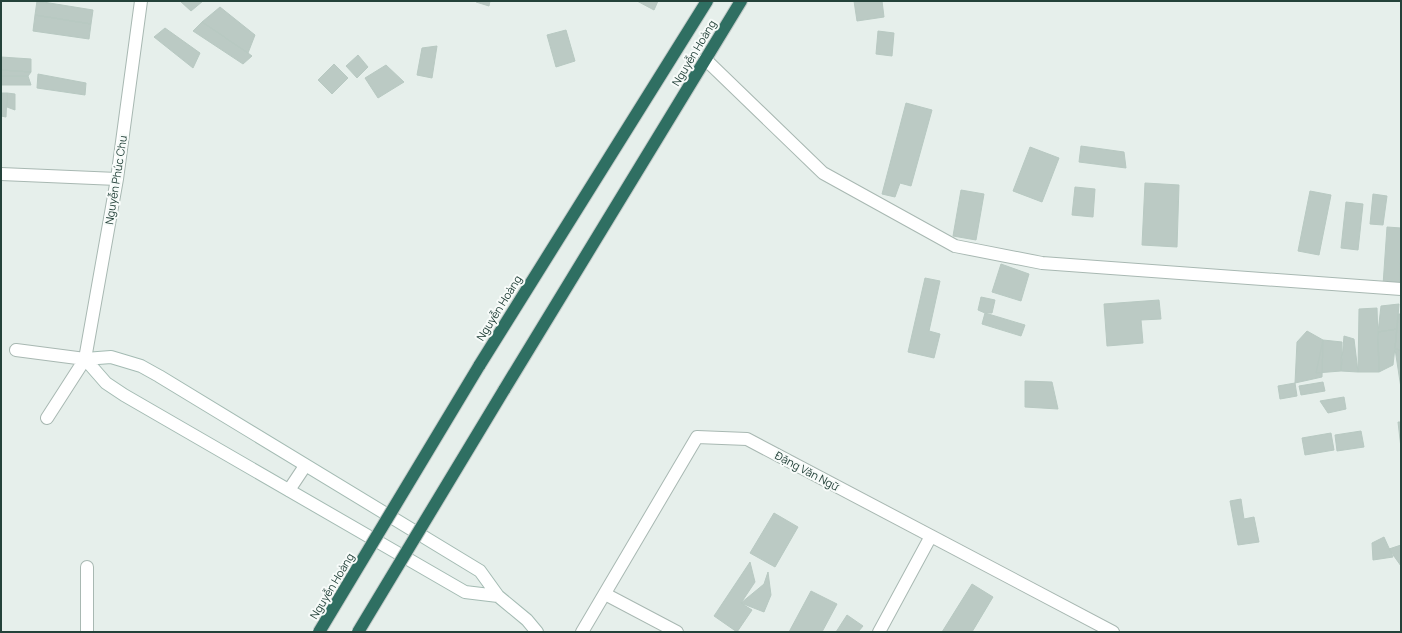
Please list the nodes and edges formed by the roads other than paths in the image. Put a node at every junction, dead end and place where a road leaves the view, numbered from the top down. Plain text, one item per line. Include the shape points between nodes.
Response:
1 (141, 1) edge
2 (707, 1) edge
3 (741, 1) edge
4 (705, 59) junction
5 (1, 174) edge
6 (117, 179) junction
7 (1401, 289) edge
8 (16, 350) dead end
9 (85, 359) junction
10 (47, 418) dead end
11 (305, 466) junction
12 (289, 490) junction
13 (931, 536) junction
14 (87, 567) dead end
15 (605, 594) junction
16 (498, 596) junction
17 (87, 632) edge
18 (319, 632) edge
19 (358, 632) edge
20 (537, 632) edge
21 (582, 632) edge
22 (677, 632) edge
23 (879, 632) edge
24 (1113, 632) edge

1 - 6 street, Nguyễn Phúc Chu
2 - 18 highway, Nguyễn Hoàng, bridge via 479,366
3 - 4 highway, Nguyễn Hoàng
4 - 7 street via 823,173 956,246 1042,264
4 - 19 highway, Nguyễn Hoàng, bridge
5 - 6 street
6 - 9 street, Nguyễn Phúc Chu
8 - 9 street
9 - 10 street
9 - 11 street via 111,358 141,366
9 - 12 street via 106,383 124,396
11 - 12 street
11 - 16 street via 480,571
12 - 16 street via 465,592
13 - 15 street, Đặng Văn Ngữ via 748,439 697,437
13 - 23 street
13 - 24 street, Đặng Văn Ngữ
14 - 17 street
15 - 21 street, Đặng Văn Ngữ
15 - 22 street
16 - 20 street via 527,620

